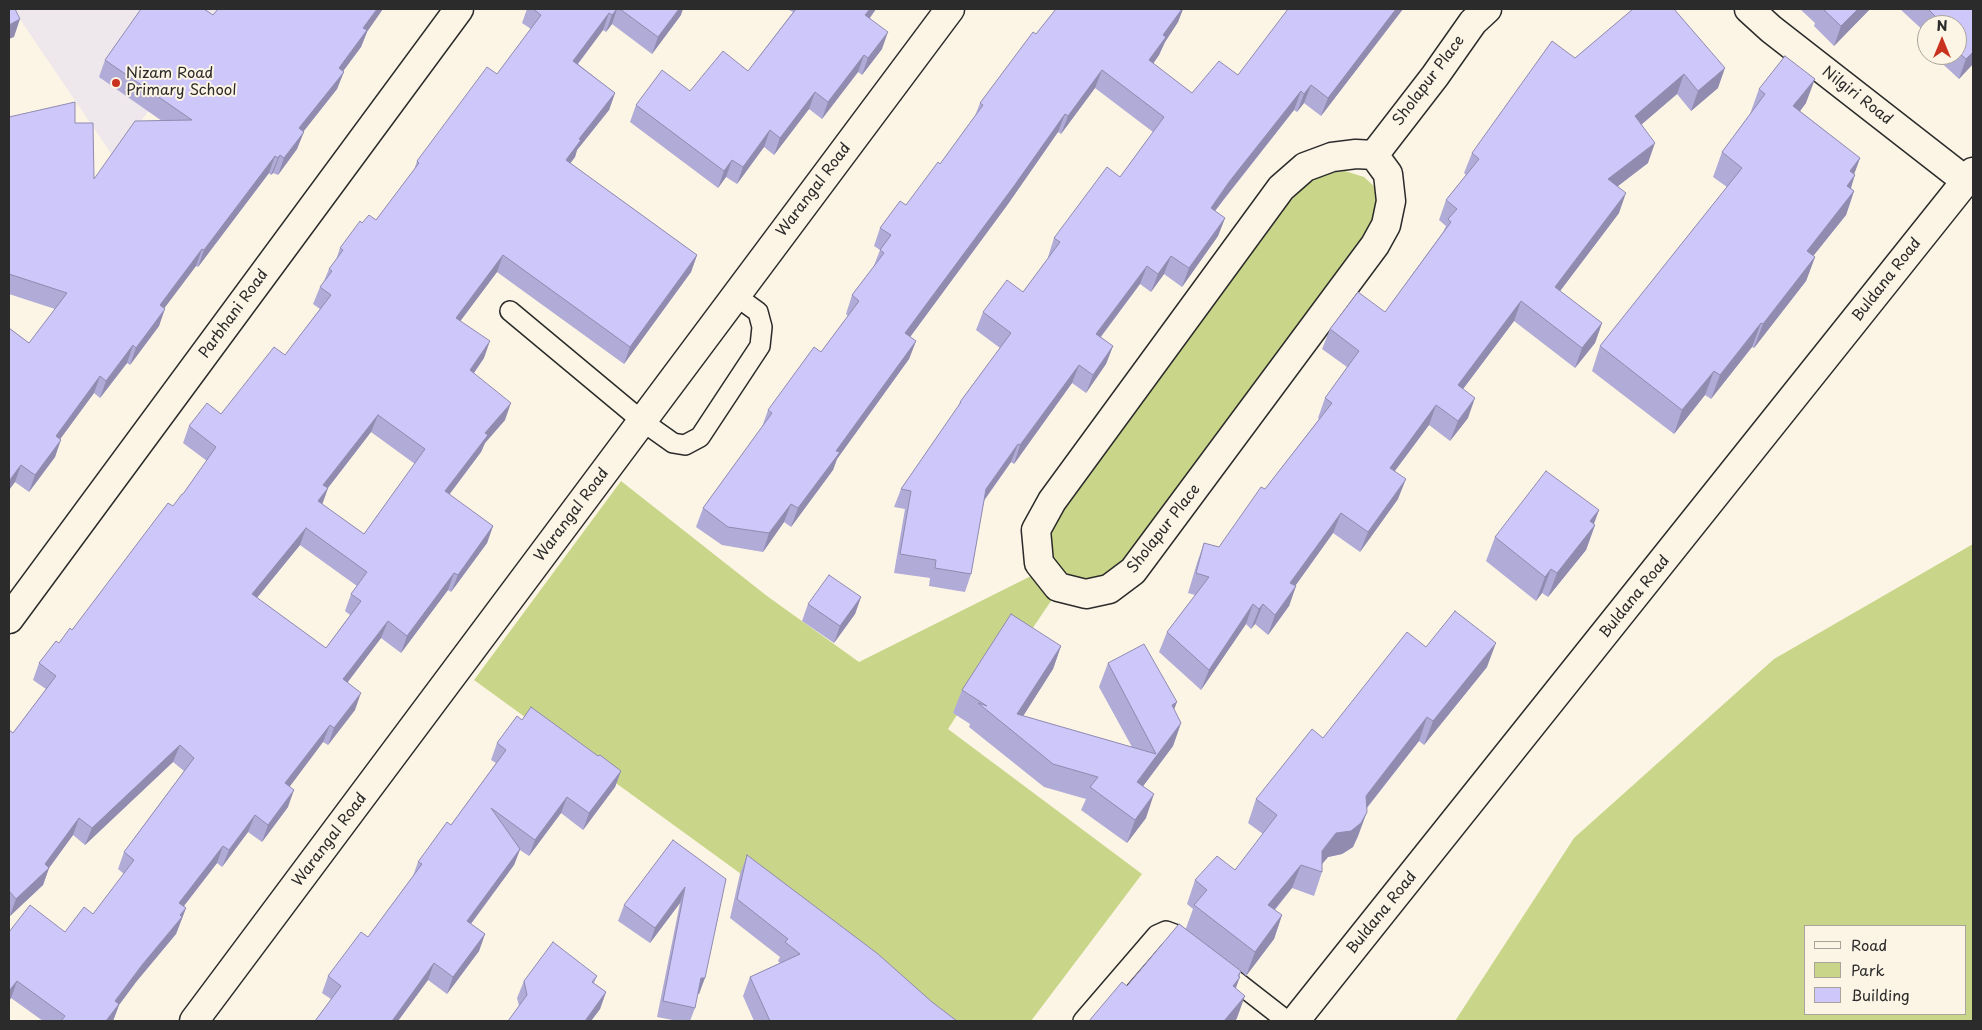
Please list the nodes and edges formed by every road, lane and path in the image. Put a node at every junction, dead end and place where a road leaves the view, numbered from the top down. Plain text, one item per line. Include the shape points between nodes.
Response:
1 (459, 9) edge
2 (950, 9) edge
3 (1487, 9) edge
4 (1749, 9) edge
5 (1374, 155) junction
6 (1970, 176) edge
7 (736, 296) junction
8 (510, 311) dead end
9 (642, 421) junction
10 (9, 619) edge
11 (194, 1021) edge
12 (1083, 1021) edge
13 (1287, 1021) edge
14 (1295, 1021) edge

1 - 10 street, Parbhani Road
2 - 7 street, Warangal Road
3 - 5 street, Sholapur Place via 1473,22
4 - 6 street, Nilgiri Road
5 - 5 street, Sholapur Place via 1332,157 1305,167 1281,188 1058,493 1036,530 1038,563 1058,587 1086,594 1110,589 1134,571 1375,246 1386,225 1391,201 1388,174
6 - 14 street, Buldana Road
7 - 9 street, Warangal Road
7 - 9 lane via 758,312 762,327 760,346 700,437 685,445 673,443
8 - 9 lane
9 - 11 street, Warangal Road
12 - 13 lane via 1157,935 1166,931

